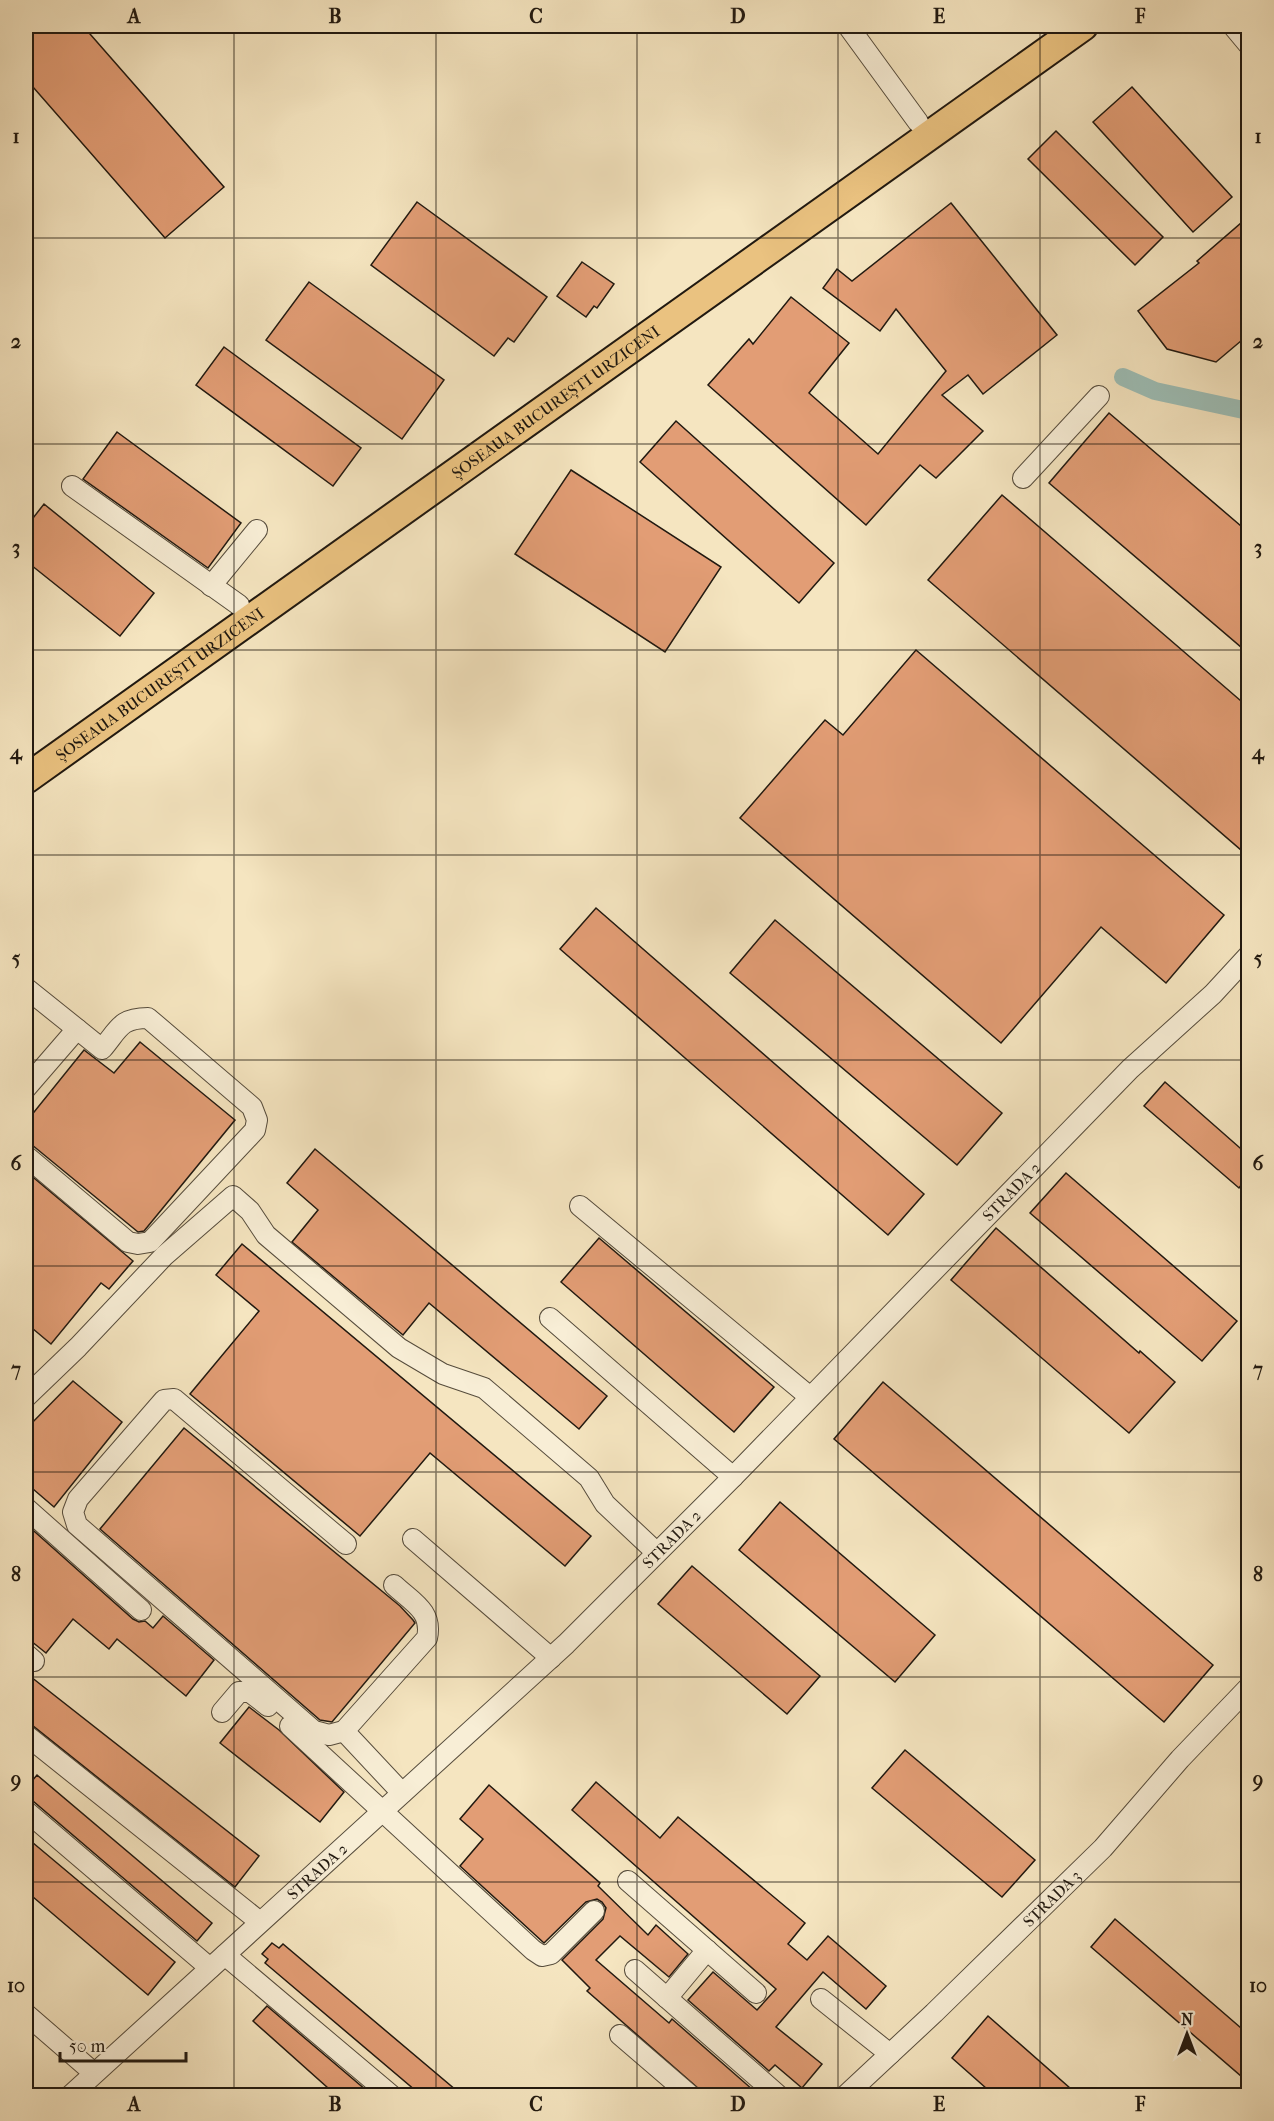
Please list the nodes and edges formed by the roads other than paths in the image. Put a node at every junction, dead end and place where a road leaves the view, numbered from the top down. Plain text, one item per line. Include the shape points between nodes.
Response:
1 (848, 26) edge
2 (1053, 26) edge
3 (1083, 26) edge
4 (1233, 26) edge
5 (1248, 44) edge
6 (918, 122) junction
7 (1099, 396) dead end
8 (1023, 478) dead end
9 (72, 486) dead end
10 (257, 530) dead end
11 (212, 586) junction
12 (239, 605) junction
13 (26, 757) edge
14 (26, 778) edge
15 (1248, 956) edge
16 (26, 988) edge
17 (77, 1029) junction
18 (26, 1088) edge
19 (26, 1156) edge
20 (580, 1206) dead end
21 (550, 1318) dead end
22 (26, 1397) edge
23 (810, 1397) junction
24 (733, 1477) junction
25 (26, 1508) edge
26 (413, 1539) dead end
27 (346, 1544) dead end
28 (656, 1552) junction
29 (394, 1585) dead end
30 (141, 1610) dead end
31 (551, 1658) junction
32 (1248, 1688) edge
33 (222, 1712) dead end
34 (344, 1731) junction
35 (26, 1735) edge
36 (402, 1793) junction
37 (26, 1811) edge
38 (383, 1811) junction
39 (628, 1881) dead end
40 (594, 1911) dead end
41 (260, 1922) junction
42 (707, 1950) junction
43 (225, 1955) junction
44 (210, 1968) junction
45 (635, 1970) dead end
46 (756, 1993) dead end
47 (667, 1998) junction
48 (821, 1999) dead end
49 (26, 2014) edge
50 (620, 2035) dead end
51 (890, 2054) junction
52 (94, 2073) junction
53 (70, 2096) edge
54 (392, 2096) edge
55 (691, 2096) edge
56 (779, 2096) edge
57 (845, 2096) edge

1 - 6 lane
2 - 6 highway, ȘOSEAUA BUCUREȘTI URZICENI
3 - 14 highway, ȘOSEAUA BUCUREȘTI URZICENI
4 - 5 lane
6 - 12 highway, ȘOSEAUA BUCUREȘTI URZICENI
7 - 8 lane
9 - 11 lane
10 - 11 lane
11 - 12 lane
12 - 13 highway, ȘOSEAUA BUCUREȘTI URZICENI
15 - 23 lane, STRADA 2 via 1213,994 1130,1069
16 - 17 lane
17 - 18 lane
17 - 19 lane via 102,1049 124,1022 148,1018 252,1107 257,1120 255,1130 150,1242 138,1244 128,1242
20 - 23 lane
21 - 24 lane
22 - 28 lane via 164,1256 233,1196 250,1211 266,1235 399,1348 443,1374 484,1388 589,1478 605,1504
23 - 24 lane, STRADA 2
24 - 28 lane, STRADA 2
25 - 30 lane
26 - 31 lane
27 - 34 lane via 174,1399 164,1400 78,1499 73,1512 77,1525 315,1731 328,1735
28 - 31 lane, STRADA 2
29 - 34 lane via 427,1616 427,1638
31 - 36 lane, STRADA 2
32 - 51 lane, STRADA 3 via 1103,1848
33 - 38 lane via 239,1692 250,1692
34 - 36 lane
35 - 41 lane
36 - 38 lane, STRADA 2
37 - 44 lane
38 - 40 lane via 542,1956 551,1954
38 - 41 lane, STRADA 2
39 - 42 lane
41 - 43 lane, STRADA 2
42 - 46 lane
42 - 47 lane
43 - 44 lane, STRADA 2
43 - 54 lane
44 - 52 lane, STRADA 2
45 - 47 lane
47 - 56 lane
48 - 51 lane
49 - 52 lane
50 - 55 lane
51 - 57 lane, STRADA 3
52 - 53 lane, STRADA 2

